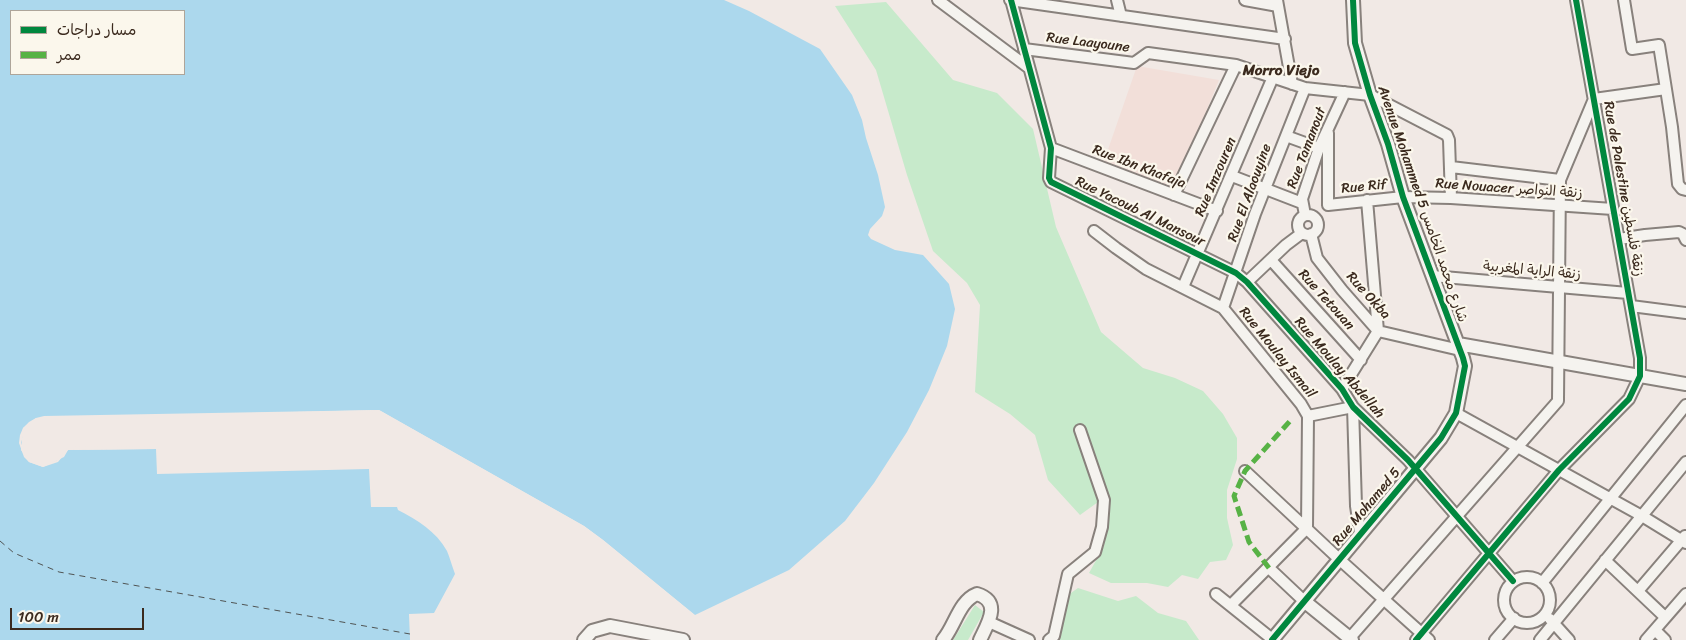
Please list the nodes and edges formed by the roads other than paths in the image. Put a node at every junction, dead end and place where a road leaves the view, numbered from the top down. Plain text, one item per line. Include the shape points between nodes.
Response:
1 (938, 0) edge
2 (1010, 0) edge
3 (1118, 0) edge
4 (1245, 0) edge
5 (1576, 0) edge
6 (1624, 0) edge
7 (1354, 2) edge
8 (1278, 3) edge
9 (1121, 16) junction
10 (1285, 39) junction
11 (1024, 49) junction
12 (1236, 65) junction
13 (1029, 69) junction
14 (1273, 78) junction
15 (1292, 84) junction
16 (1305, 88) junction
17 (1666, 89) junction
18 (1344, 92) junction
19 (1370, 95) junction
20 (1594, 99) junction
21 (1328, 130) junction
22 (1286, 136) junction
23 (1051, 148) junction
24 (1319, 148) junction
25 (1452, 167) junction
26 (1232, 176) junction
27 (1560, 180) junction
28 (1265, 189) junction
29 (1686, 190) edge
30 (1174, 195) junction
31 (1403, 197) junction
32 (1451, 198) junction
33 (1367, 200) junction
34 (1302, 203) junction
35 (1328, 205) junction
36 (1560, 206) junction
37 (1613, 209) junction
38 (1217, 211) junction
39 (1305, 215) junction
40 (1316, 218) junction
41 (1094, 231) dead end
42 (1306, 234) junction
43 (1619, 240) junction
44 (1686, 240) edge
45 (1198, 254) junction
46 (1270, 260) junction
47 (1236, 273) junction
48 (1432, 276) junction
49 (1247, 282) junction
50 (1183, 287) junction
51 (1560, 288) junction
52 (1628, 294) junction
53 (1630, 306) junction
54 (1223, 308) junction
55 (1686, 313) edge
56 (1378, 331) junction
57 (1459, 347) junction
58 (1361, 360) junction
59 (1559, 366) junction
60 (1639, 379) junction
61 (1686, 384) edge
62 (1342, 389) junction
63 (1686, 391) edge
64 (1686, 405) edge
65 (1353, 407) junction
66 (1456, 413) junction
67 (1308, 416) junction
68 (1080, 430) dead end
69 (1517, 448) junction
70 (1686, 462) edge
71 (1415, 469) junction
72 (1559, 470) junction
73 (1245, 471) dead end
74 (1611, 499) junction
75 (1457, 516) junction
76 (1642, 516) junction
77 (1307, 528) junction
78 (1360, 533) junction
79 (1685, 539) edge
80 (1489, 554) junction
81 (1339, 559) junction
82 (1605, 560) junction
83 (1268, 568) junction
84 (1513, 581) junction
85 (1542, 583) junction
86 (1638, 591) junction
87 (1216, 594) dead end
88 (1686, 594) edge
89 (1385, 599) junction
90 (1304, 601) junction
91 (1231, 605) junction
92 (1545, 613) junction
93 (1665, 617) junction
94 (1514, 618) junction
95 (989, 622) junction
96 (1554, 623) junction
97 (1655, 630) junction
98 (588, 636) edge
99 (1422, 638) edge
100 (1350, 639) edge
101 (683, 640) edge
102 (943, 640) edge
103 (980, 640) edge
104 (1029, 640) edge
105 (1049, 640) edge
106 (1272, 640) edge
107 (1495, 640) edge
108 (1540, 640) edge
109 (1569, 640) edge
110 (1646, 640) edge
111 (1665, 640) edge

1 - 13 street
2 - 9 street
2 - 11 street
3 - 9 street
4 - 8 street
5 - 20 street, Rue de Palestine زنقة فلسطين
6 - 17 street via 1632,49 1659,45
7 - 19 street, Avenue Mohammed 5 شارع محمد الخامس via 1355,43
8 - 10 street
9 - 10 street
10 - 15 street
11 - 12 street, Rue Laayoune via 1134,63 1148,53
11 - 13 street
12 - 14 street, Rue Laayoune
12 - 30 street
13 - 23 street
14 - 15 street, Rue Laayoune
14 - 26 street, Rue Imzouren
15 - 16 street, Rue Laayoune
16 - 18 street, Rue Laayoune
16 - 22 street, Rue El Alaouyine
17 - 20 street
17 - 29 street via 1678,184
18 - 19 street, Rue Laayoune
18 - 21 street, Rue Tamanout
19 - 25 street via 1446,135
19 - 31 street, Avenue Mohammed 5 شارع محمد الخامس
20 - 27 street
20 - 37 street, Rue de Palestine زنقة فلسطين
21 - 24 street, Rue Tamanout
21 - 35 street
22 - 24 street
22 - 28 street, Rue El Alaouyine
23 - 30 street, Rue Ibn Khafaja
23 - 45 street, Rue Yacoub Al Mansour via 1051,182
24 - 34 street, Rue Tamanout
25 - 27 street
25 - 32 street
26 - 28 street
26 - 38 street, Rue Imzouren
27 - 36 street
28 - 34 street
28 - 47 street, Rue El Alaouyine
30 - 38 street, Rue Ibn Khafaja
31 - 32 street, Rue Nouacer زنقة النواصر
31 - 33 street, Rue Rif
31 - 48 street, Avenue Mohammed 5 شارع محمد الخامس
32 - 36 street, Rue Nouacer زنقة النواصر
33 - 35 street, Rue Rif
33 - 56 street
34 - 39 street, Rue Tamanout
35 - 40 street
36 - 37 street, Rue Nouacer زنقة النواصر
36 - 51 street
37 - 43 street, Rue de Palestine زنقة فلسطين
38 - 45 street, Rue Imzouren
39 - 40 street
39 - 42 street via 1298,222 1298,228
40 - 42 street via 1318,227
41 - 50 street via 1146,269
42 - 46 street
42 - 56 street, Rue Okba via 1317,258
43 - 44 street via 1679,232
43 - 52 street, Rue de Palestine زنقة فلسطين
45 - 47 street, Rue Yacoub Al Mansour
45 - 50 street, Rue Imzouren
46 - 49 street
46 - 58 street, Rue Tetouan
47 - 49 street, Rue Yacoub Al Mansour
47 - 54 street, Rue El Alaouyine
48 - 51 street, زنقة الراية المغربية
48 - 57 street, Avenue Mohammed 5 شارع محمد الخامس
49 - 62 street, Rue Moulay Abdellah
50 - 54 street
51 - 52 street, زنقة الراية المغربية
51 - 59 street
52 - 53 street, Rue de Palestine زنقة فلسطين
53 - 55 street
53 - 60 street, Rue de Palestine زنقة فلسطين via 1640,358
54 - 67 street, Rue Moulay Ismail
56 - 57 street, Rue Okba
56 - 58 street
57 - 59 street
57 - 66 street, Rue Mohamed 5 via 1464,366
58 - 62 street
59 - 60 street
59 - 69 street via 1558,401
60 - 61 street
60 - 63 street
60 - 72 street via 1629,399
62 - 65 street, Rue Moulay Abdellah
64 - 74 street
65 - 67 street
65 - 71 street, Rue Moulay Abdellah
65 - 78 street
66 - 69 street
66 - 71 street, Rue Mohamed 5 via 1441,438
67 - 77 street
68 - 105 street via 1104,500 1102,527 1095,552 1068,574 1054,636
69 - 72 street
69 - 75 street
70 - 76 street
71 - 75 street, Rue Moulay Abdellah
71 - 78 street, Rue Mohamed 5
72 - 74 street
72 - 80 street
73 - 77 street
74 - 76 street
74 - 85 street
75 - 80 street, Rue Moulay Abdellah
75 - 89 street
76 - 79 street
76 - 82 street
77 - 81 street
77 - 83 street
78 - 81 street, Rue Mohamed 5
79 - 86 street
80 - 84 street, Rue Moulay Abdellah
80 - 99 street
81 - 89 street
81 - 90 street, Rue Mohamed 5
82 - 86 street
82 - 96 street
83 - 90 street
83 - 91 street
84 - 85 street via 1530,577
84 - 94 street via 1504,596 1506,608
85 - 92 street via 1550,597
86 - 93 street
87 - 91 street
88 - 93 street
89 - 99 street
89 - 100 street
90 - 100 street
90 - 106 street, Rue Mohamed 5
91 - 106 street
92 - 94 street via 1540,619 1529,622
92 - 96 street
93 - 97 street
94 - 107 street
95 - 102 street via 990,602 984,596 970,596
95 - 103 street
95 - 104 street
96 - 108 street
96 - 109 street
97 - 110 street
97 - 111 street
98 - 101 street via 610,626

